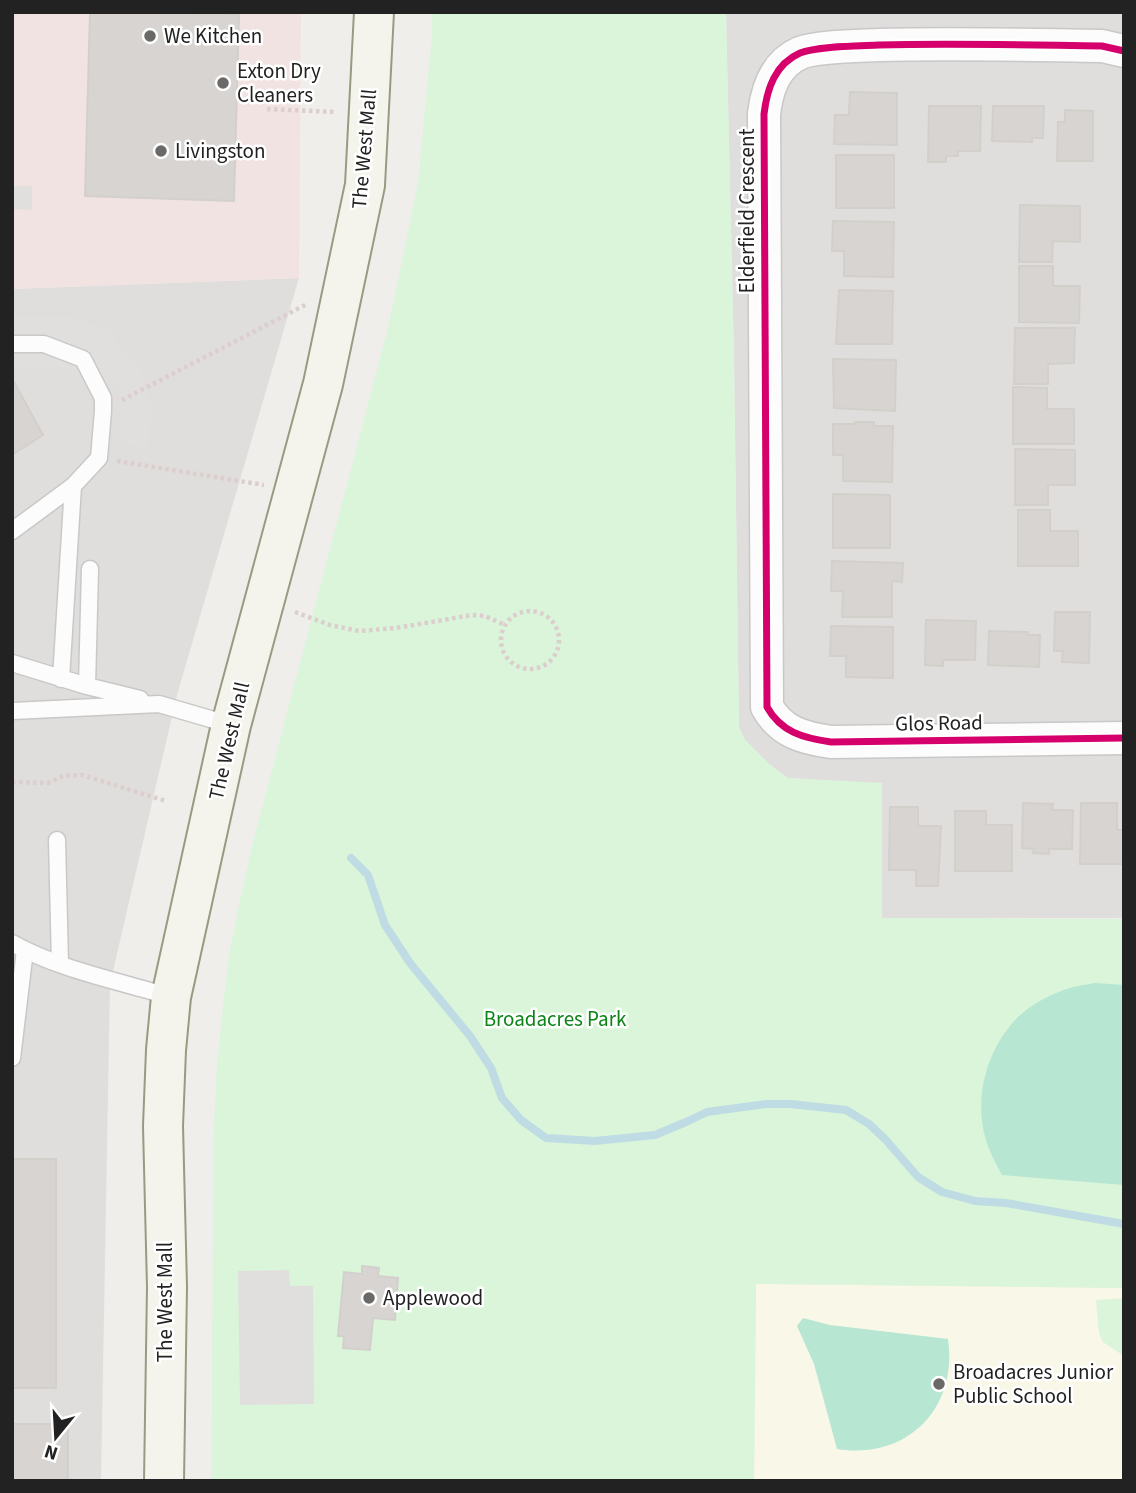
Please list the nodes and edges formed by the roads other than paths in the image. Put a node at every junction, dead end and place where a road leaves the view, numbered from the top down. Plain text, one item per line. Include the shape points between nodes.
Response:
1 (374, 12) edge
2 (1124, 51) edge
3 (12, 344) edge
4 (73, 486) junction
5 (12, 531) edge
6 (90, 569) dead end
7 (12, 663) edge
8 (61, 679) junction
9 (87, 686) junction
10 (159, 704) junction
11 (766, 707) joint
12 (12, 711) edge
13 (231, 725) junction
14 (1124, 738) edge
15 (57, 841) dead end
16 (19, 946) edge
17 (60, 964) junction
18 (171, 997) junction
19 (12, 1059) edge
20 (164, 1481) edge

1 - 13 main road, The West Mall via 365,185 323,384
2 - 11 street, Elderfield Crescent via 1102,46 923,44 810,50 792,57 773,78 764,114
3 - 4 lane via 44,344 83,359 103,398 99,457
4 - 5 lane
4 - 8 lane
6 - 9 lane
7 - 8 lane
8 - 9 lane
9 - 10 lane
10 - 12 lane
10 - 13 lane
11 - 14 street, Glos Road via 786,728 831,742
13 - 18 main road, The West Mall
15 - 17 lane
16 - 17 lane
16 - 19 lane
17 - 18 lane
18 - 20 main road, The West Mall via 163,1126 167,1287

